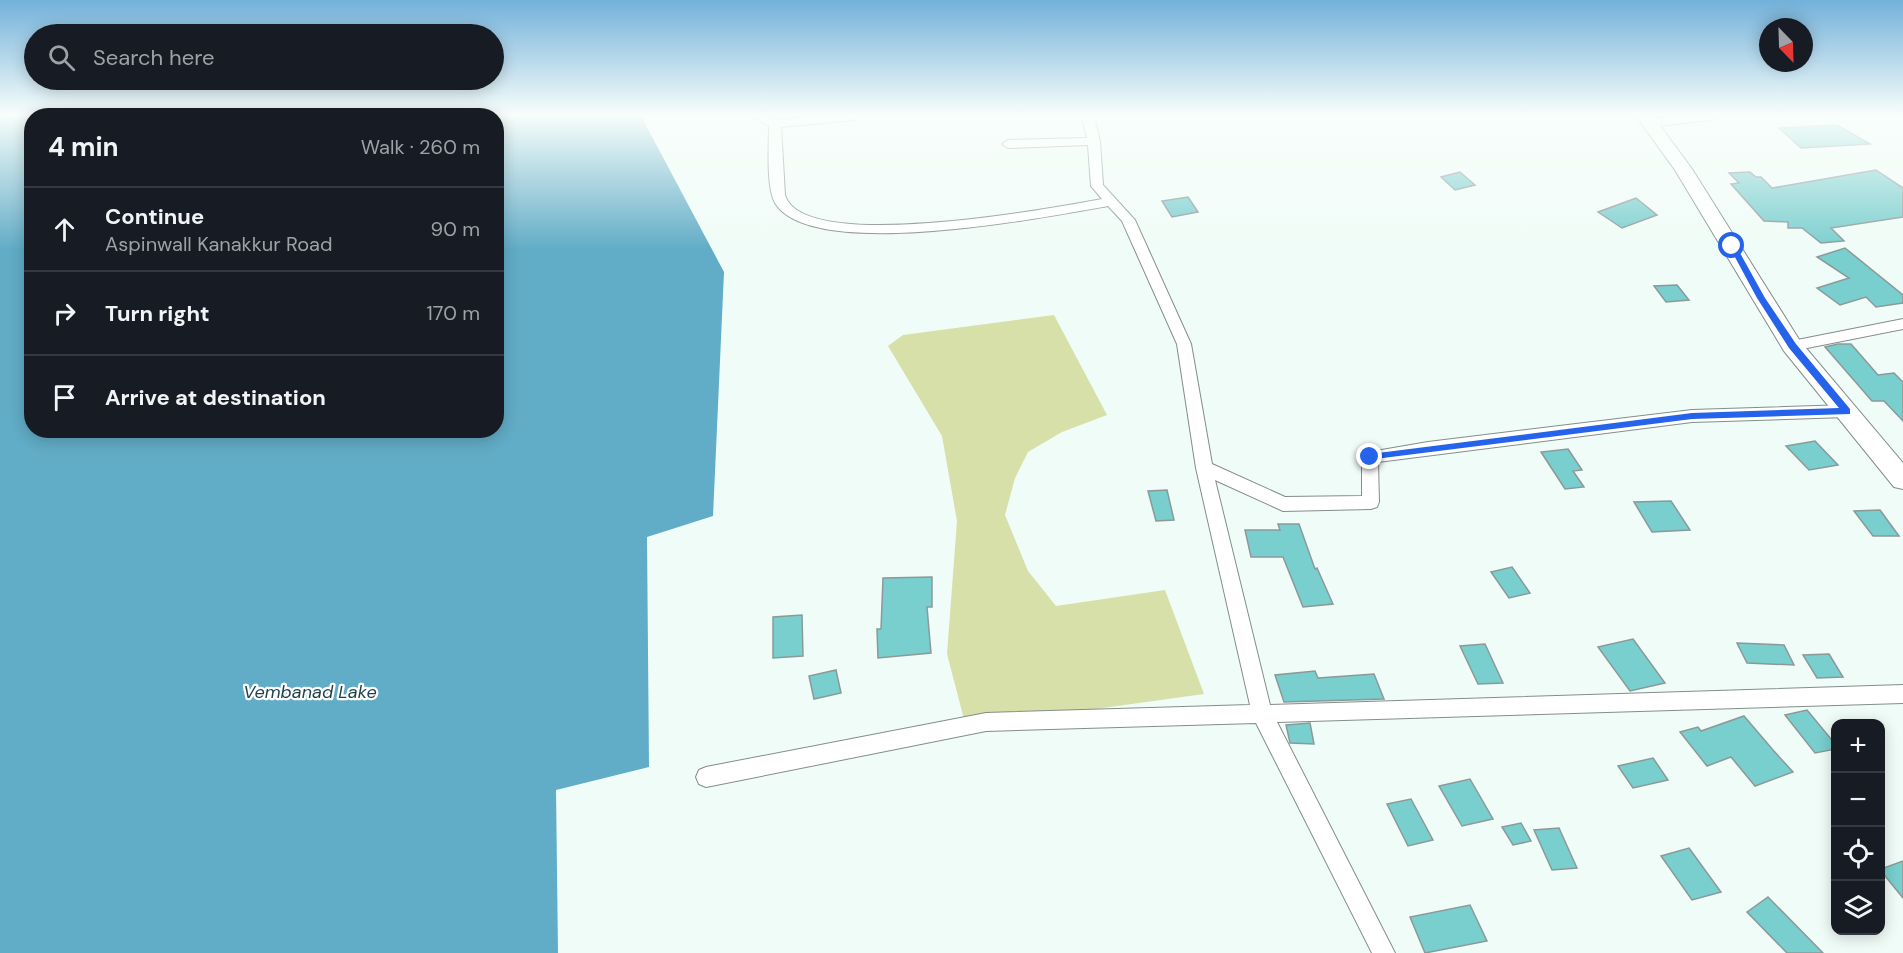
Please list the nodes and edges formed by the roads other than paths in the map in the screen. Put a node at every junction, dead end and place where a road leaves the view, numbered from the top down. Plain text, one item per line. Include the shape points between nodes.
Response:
1 (775, 160) edge
2 (1095, 160) edge
3 (1677, 160) edge
4 (1110, 202) junction
5 (1903, 324) edge
6 (1792, 346) junction
7 (1847, 411) junction
8 (1204, 468) junction
9 (1903, 480) edge
10 (1903, 694) edge
11 (1262, 714) junction
12 (706, 777) dead end
13 (1384, 953) edge

1 - 4 street via 781,202 794,216 829,228 900,230
2 - 4 street via 1096,186
3 - 6 main road
4 - 8 street via 1128,220 1184,344
5 - 6 street
6 - 7 main road
7 - 8 street via 1692,416 1370,457 1371,502 1283,504
7 - 9 main road
8 - 11 street
10 - 11 street
11 - 12 street via 986,722
11 - 13 street

